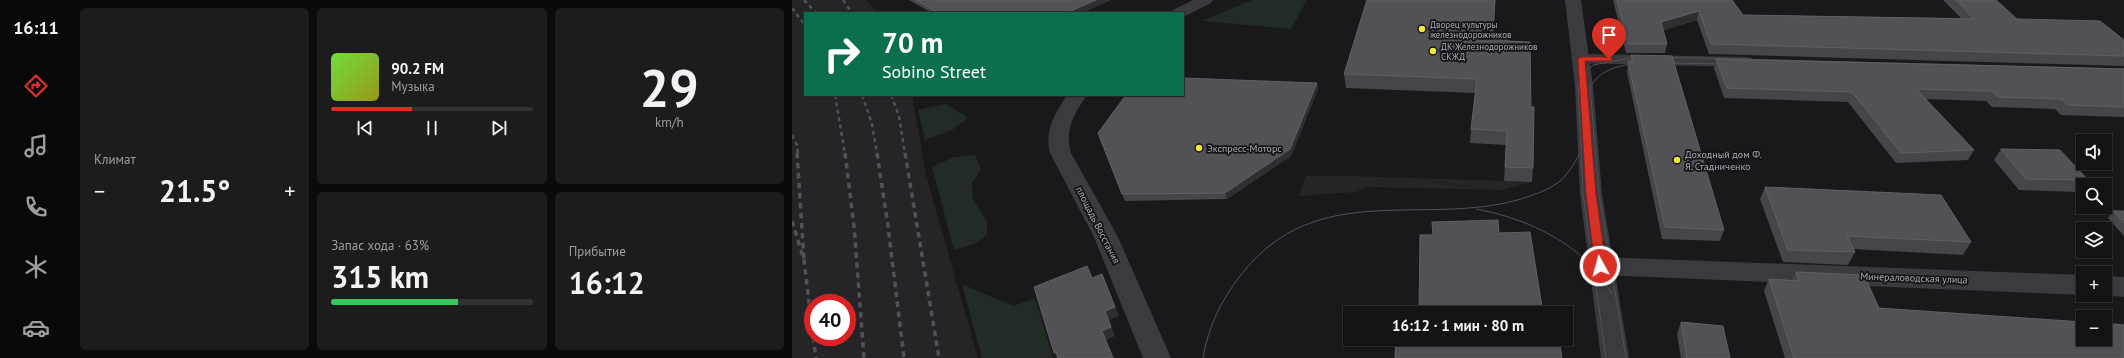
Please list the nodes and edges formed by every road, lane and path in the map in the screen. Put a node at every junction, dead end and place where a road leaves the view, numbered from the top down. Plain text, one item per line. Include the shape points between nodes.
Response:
1 (1205, 0) edge
2 (1573, 0) edge
3 (1180, 12) edge
4 (1581, 59) junction
5 (1760, 62) edge
6 (1076, 96) edge
7 (1600, 266) junction
8 (2076, 285) edge
9 (2112, 286) edge
10 (2124, 287) edge
11 (1157, 358) edge
12 (1615, 358) edge

1 - 3 street
2 - 4 street
4 - 5 street
4 - 7 street via 1591,194
6 - 11 street, площадь Восстания via 1061,119 1058,146 1064,162 1110,244
7 - 8 street, Минераловодская улица
7 - 12 street
9 - 10 street

